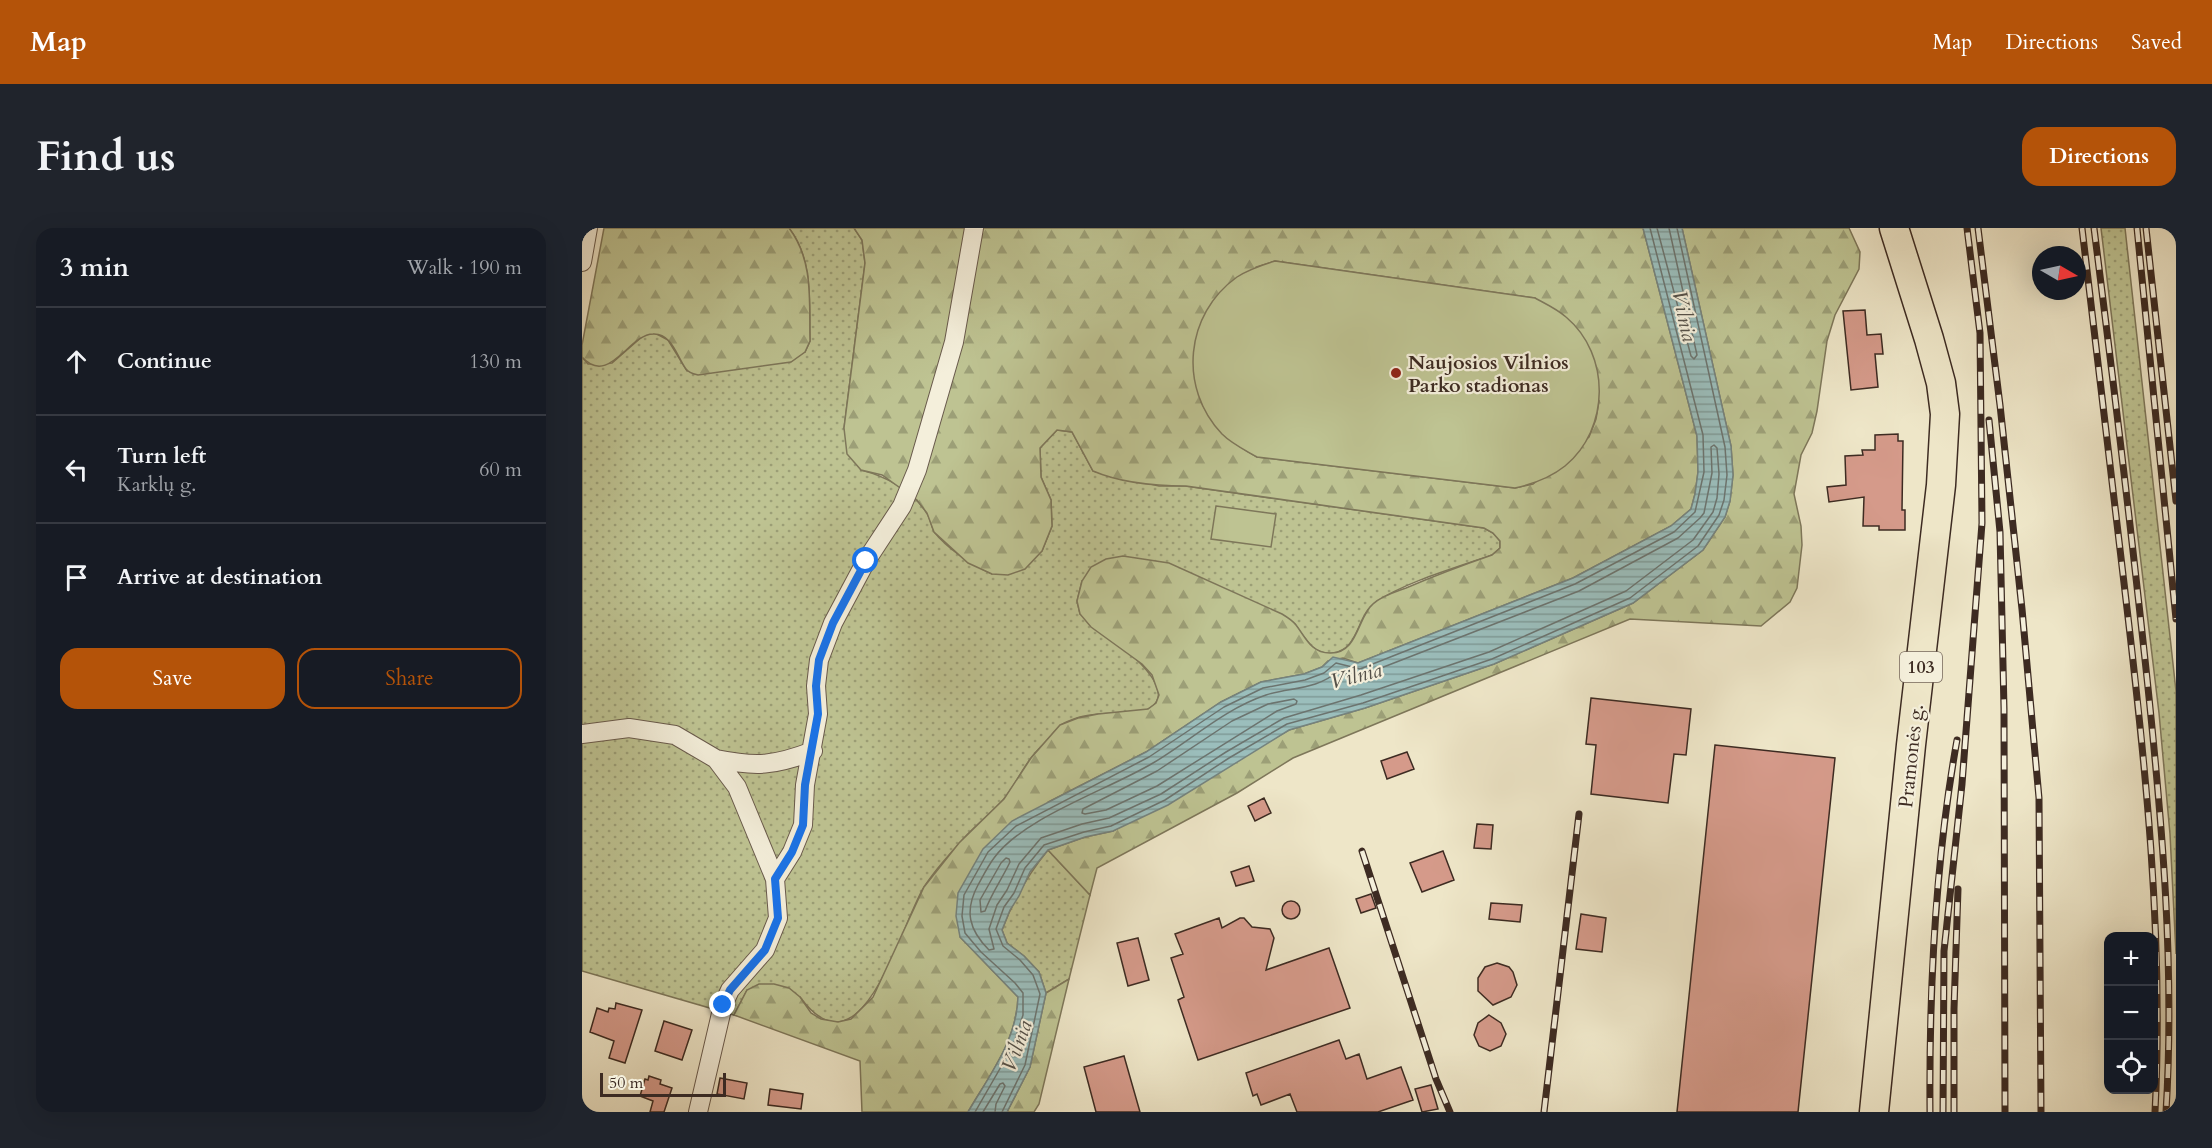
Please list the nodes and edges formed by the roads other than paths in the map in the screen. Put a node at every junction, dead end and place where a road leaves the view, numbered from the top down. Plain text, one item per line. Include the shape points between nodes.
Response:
1 (588, 228) edge
2 (974, 228) edge
3 (1893, 228) edge
4 (582, 262) edge
5 (582, 734) edge
6 (813, 751) junction
7 (716, 759) junction
8 (775, 879) junction
9 (698, 1112) edge
10 (1874, 1112) edge

1 - 4 street
2 - 6 street via 954,342 917,470 902,506 866,561 833,623 819,660
3 - 10 main road, Pramonės g. / 103 via 1935,361 1945,414 1941,485
5 - 7 street via 629,728 675,735
6 - 7 street via 770,764 747,765
6 - 8 street via 805,785 803,825
7 - 8 street via 736,787
8 - 9 street via 778,918 765,950 730,990 723,1005

